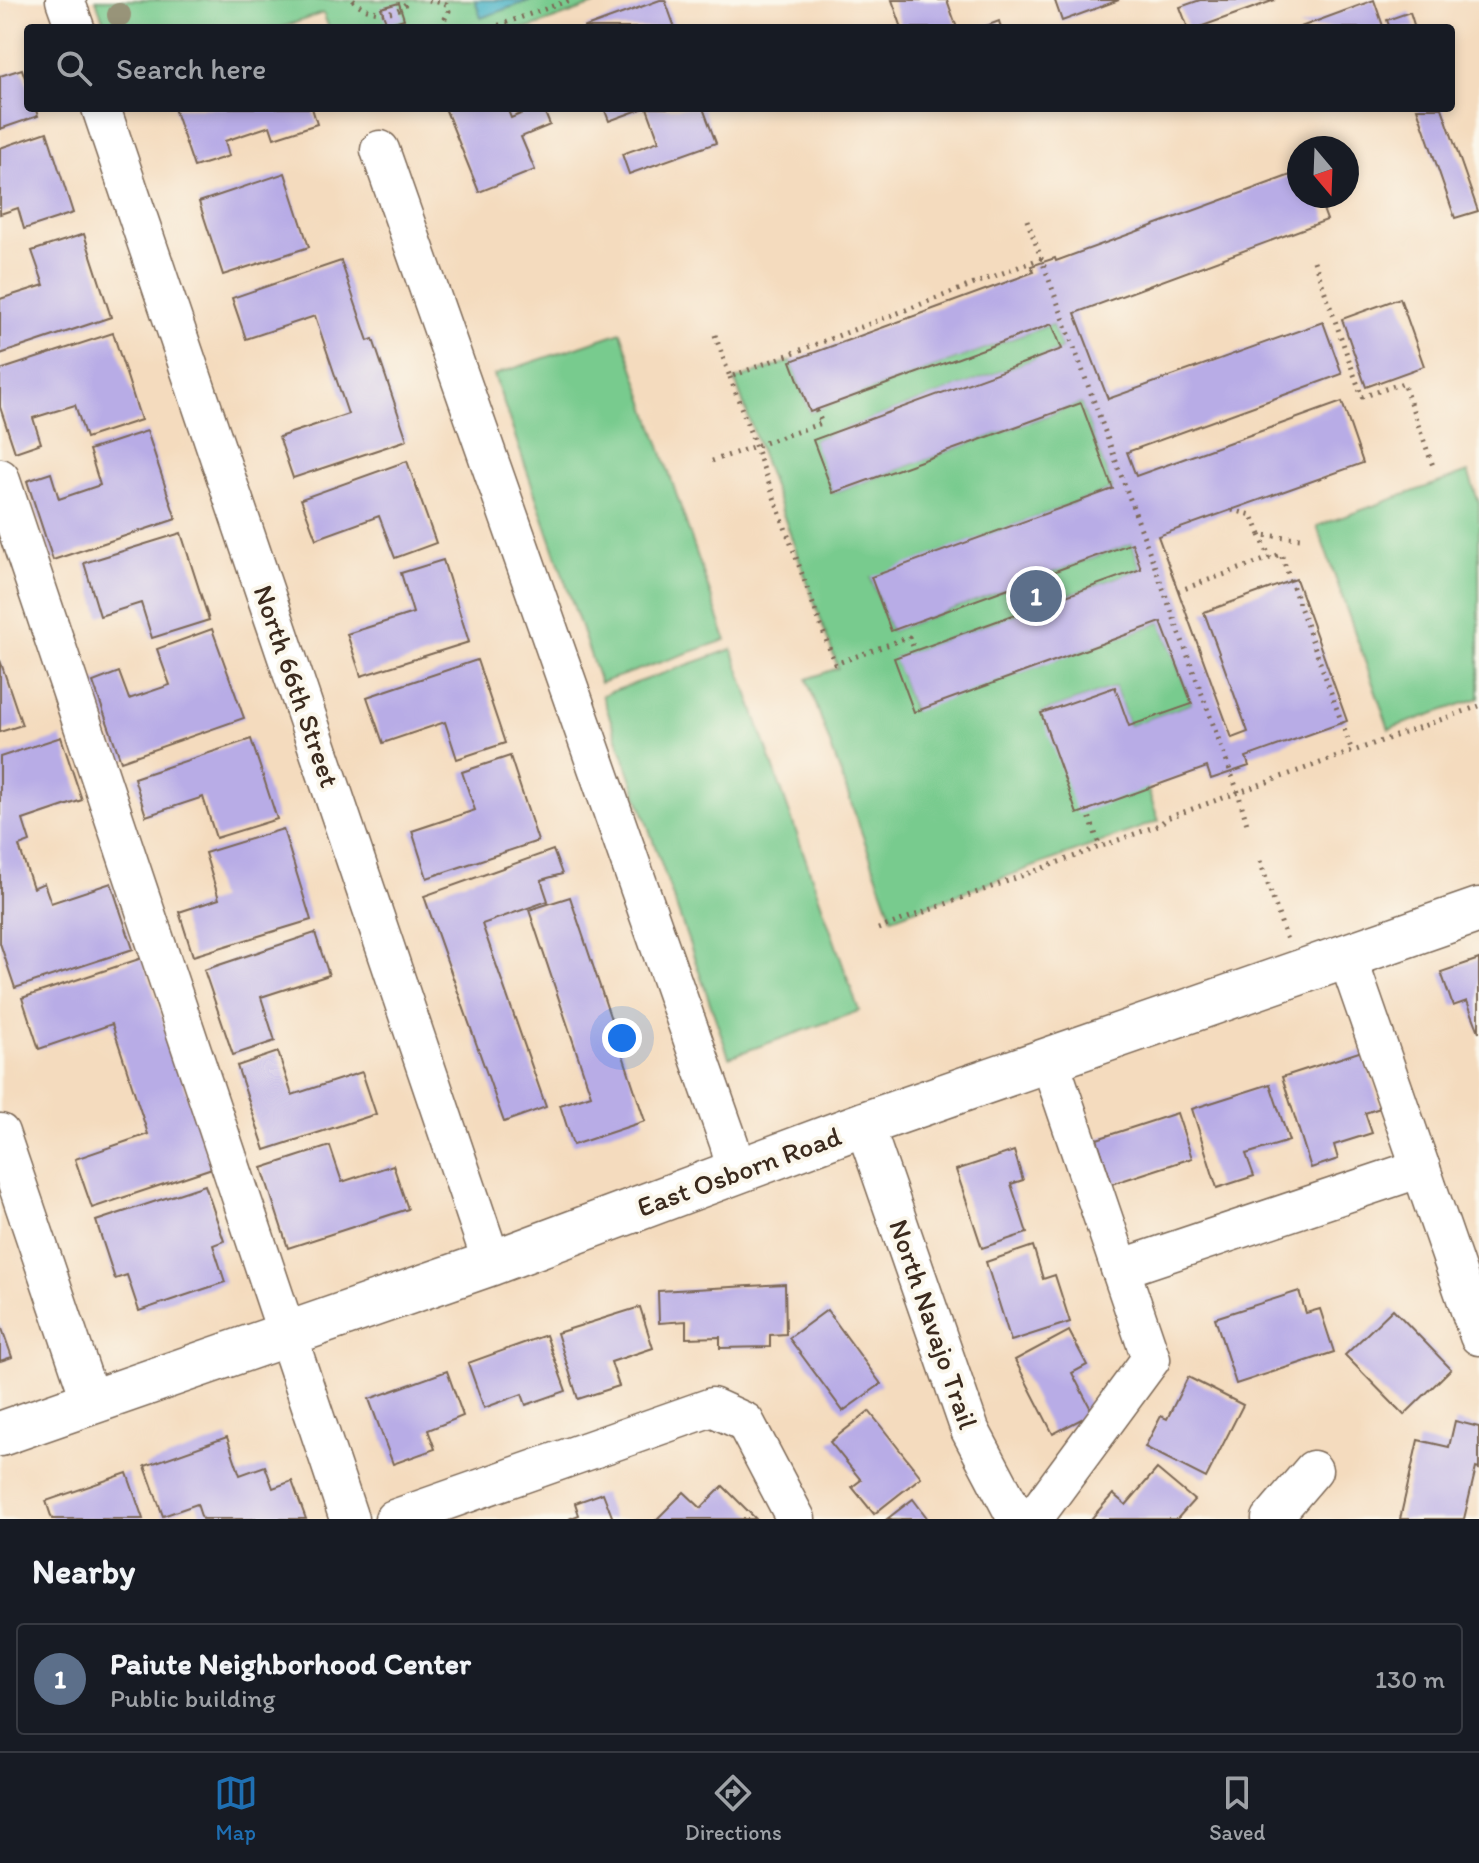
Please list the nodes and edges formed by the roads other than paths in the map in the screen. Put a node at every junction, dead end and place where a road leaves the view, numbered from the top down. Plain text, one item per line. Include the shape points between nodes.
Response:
1 (65, 0) edge
2 (74, 24) edge
3 (102, 112) edge
4 (380, 150) dead end
5 (0, 478) edge
6 (1479, 910) edge
7 (1347, 956) junction
8 (1049, 1059) junction
9 (864, 1124) junction
10 (0, 1133) edge
11 (1421, 1168) junction
12 (736, 1172) junction
13 (492, 1263) junction
14 (1120, 1269) junction
15 (287, 1335) junction
16 (1479, 1336) edge
17 (91, 1402) junction
18 (0, 1434) edge
19 (1313, 1470) dead end
20 (349, 1519) edge
21 (394, 1519) edge
22 (796, 1519) edge
23 (1017, 1519) edge
24 (1033, 1519) edge
25 (1271, 1519) edge

1 - 2 street
3 - 13 street, North 66th Street
4 - 12 street
5 - 15 street
6 - 7 main road, East Osborn Road
7 - 8 main road, East Osborn Road
7 - 11 street
8 - 9 main road, East Osborn Road
8 - 14 street
9 - 12 main road, East Osborn Road
9 - 23 street, North Navajo Trail via 970,1430
10 - 17 street
11 - 14 street
11 - 16 street
12 - 13 main road, East Osborn Road
13 - 15 main road, East Osborn Road
14 - 24 street via 1151,1359
15 - 17 main road, East Osborn Road
15 - 20 street
17 - 18 main road, East Osborn Road
19 - 25 street
21 - 22 street via 712,1407 745,1422

